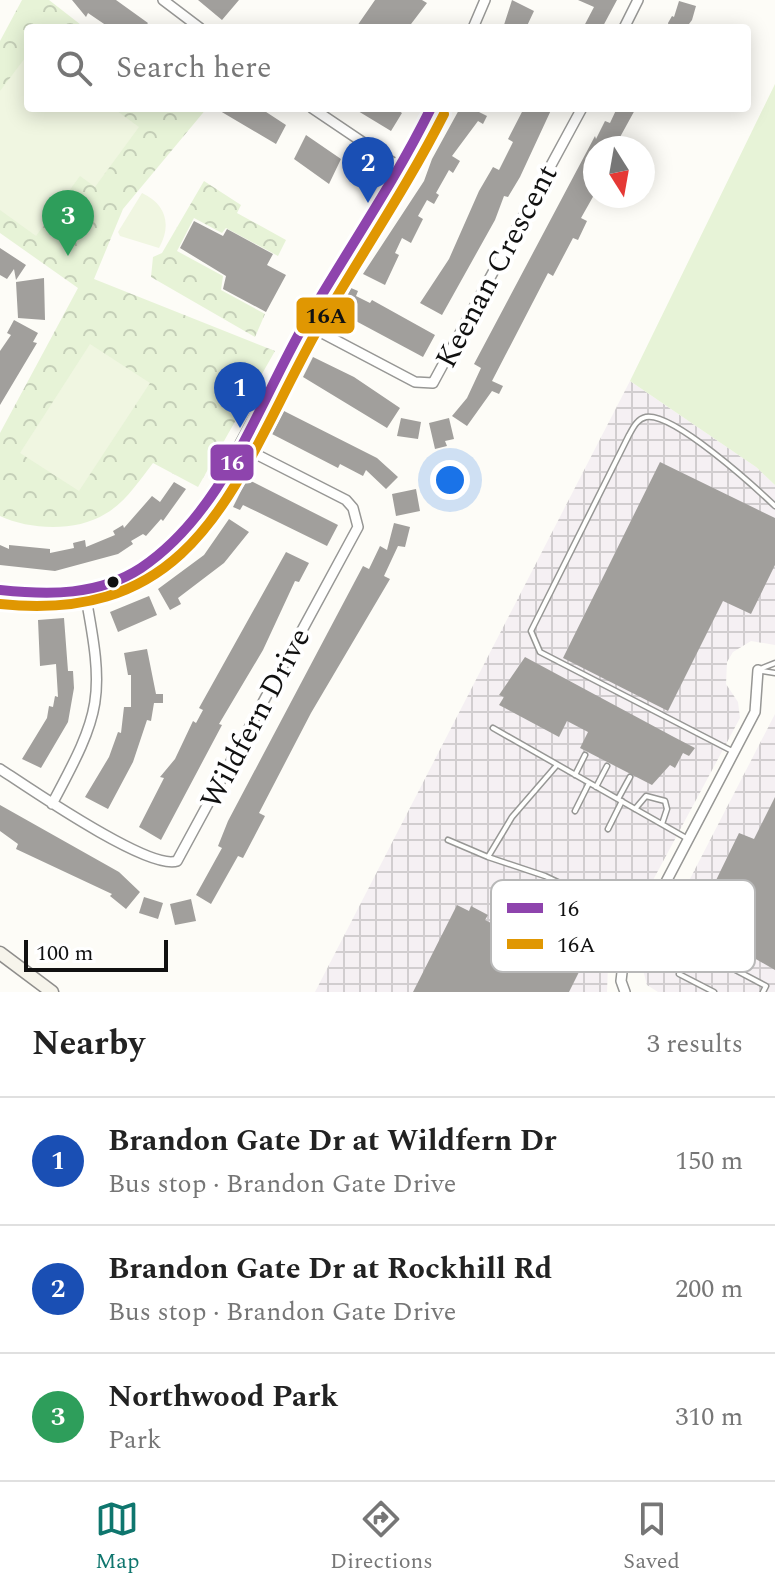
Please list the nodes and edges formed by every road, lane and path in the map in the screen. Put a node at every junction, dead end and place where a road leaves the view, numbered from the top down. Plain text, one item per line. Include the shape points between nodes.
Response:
1 (163, 0) edge
2 (485, 0) edge
3 (638, 0) edge
4 (195, 24) edge
5 (475, 24) edge
6 (626, 24) edge
7 (318, 112) edge
8 (429, 112) edge
9 (580, 112) edge
10 (401, 168) junction
11 (305, 324) junction
12 (240, 446) junction
13 (775, 506) edge
14 (0, 590) edge
15 (85, 593) junction
16 (775, 663) edge
17 (758, 670) junction
18 (775, 673) edge
19 (493, 728) dead end
20 (734, 752) junction
21 (585, 755) dead end
22 (557, 765) junction
23 (607, 766) dead end
24 (0, 769) edge
25 (575, 775) junction
26 (630, 777) dead end
27 (589, 783) junction
28 (596, 787) junction
29 (620, 800) junction
30 (52, 804) junction
31 (635, 809) junction
32 (575, 811) dead end
33 (662, 824) junction
34 (608, 829) dead end
35 (688, 839) junction
36 (448, 840) dead end
37 (488, 857) junction
38 (555, 880) edge
39 (666, 880) edge
40 (0, 953) edge
41 (621, 972) edge
42 (680, 972) edge
43 (740, 972) edge
44 (52, 992) edge
45 (625, 992) edge
46 (714, 992) edge
47 (763, 992) edge

1 - 4 street
2 - 5 street
3 - 6 street
7 - 10 street
8 - 10 street
9 - 11 street, Keenan Crescent via 433,383 415,382
10 - 11 street
11 - 12 street
12 - 15 street via 204,510 160,557
12 - 30 street, Wildfern Drive via 346,500 358,527 177,861 156,862
13 - 20 lane via 703,445 659,419 637,422 531,631 540,652
14 - 15 street via 50,596
15 - 30 street via 99,664 96,712
16 - 17 lane
17 - 18 lane
17 - 20 street via 755,712
19 - 22 lane
20 - 35 street
21 - 25 lane
22 - 25 lane
22 - 37 lane via 512,817
23 - 28 lane
24 - 30 street, Wildfern Drive
25 - 27 lane
26 - 29 lane
27 - 28 lane
27 - 32 lane
28 - 29 lane
29 - 31 lane
29 - 34 lane
31 - 33 lane
31 - 33 lane via 646,796 665,801
33 - 35 lane
35 - 39 street
36 - 37 lane
37 - 38 lane
40 - 44 main road
41 - 45 street
42 - 46 lane
43 - 47 lane via 766,986

